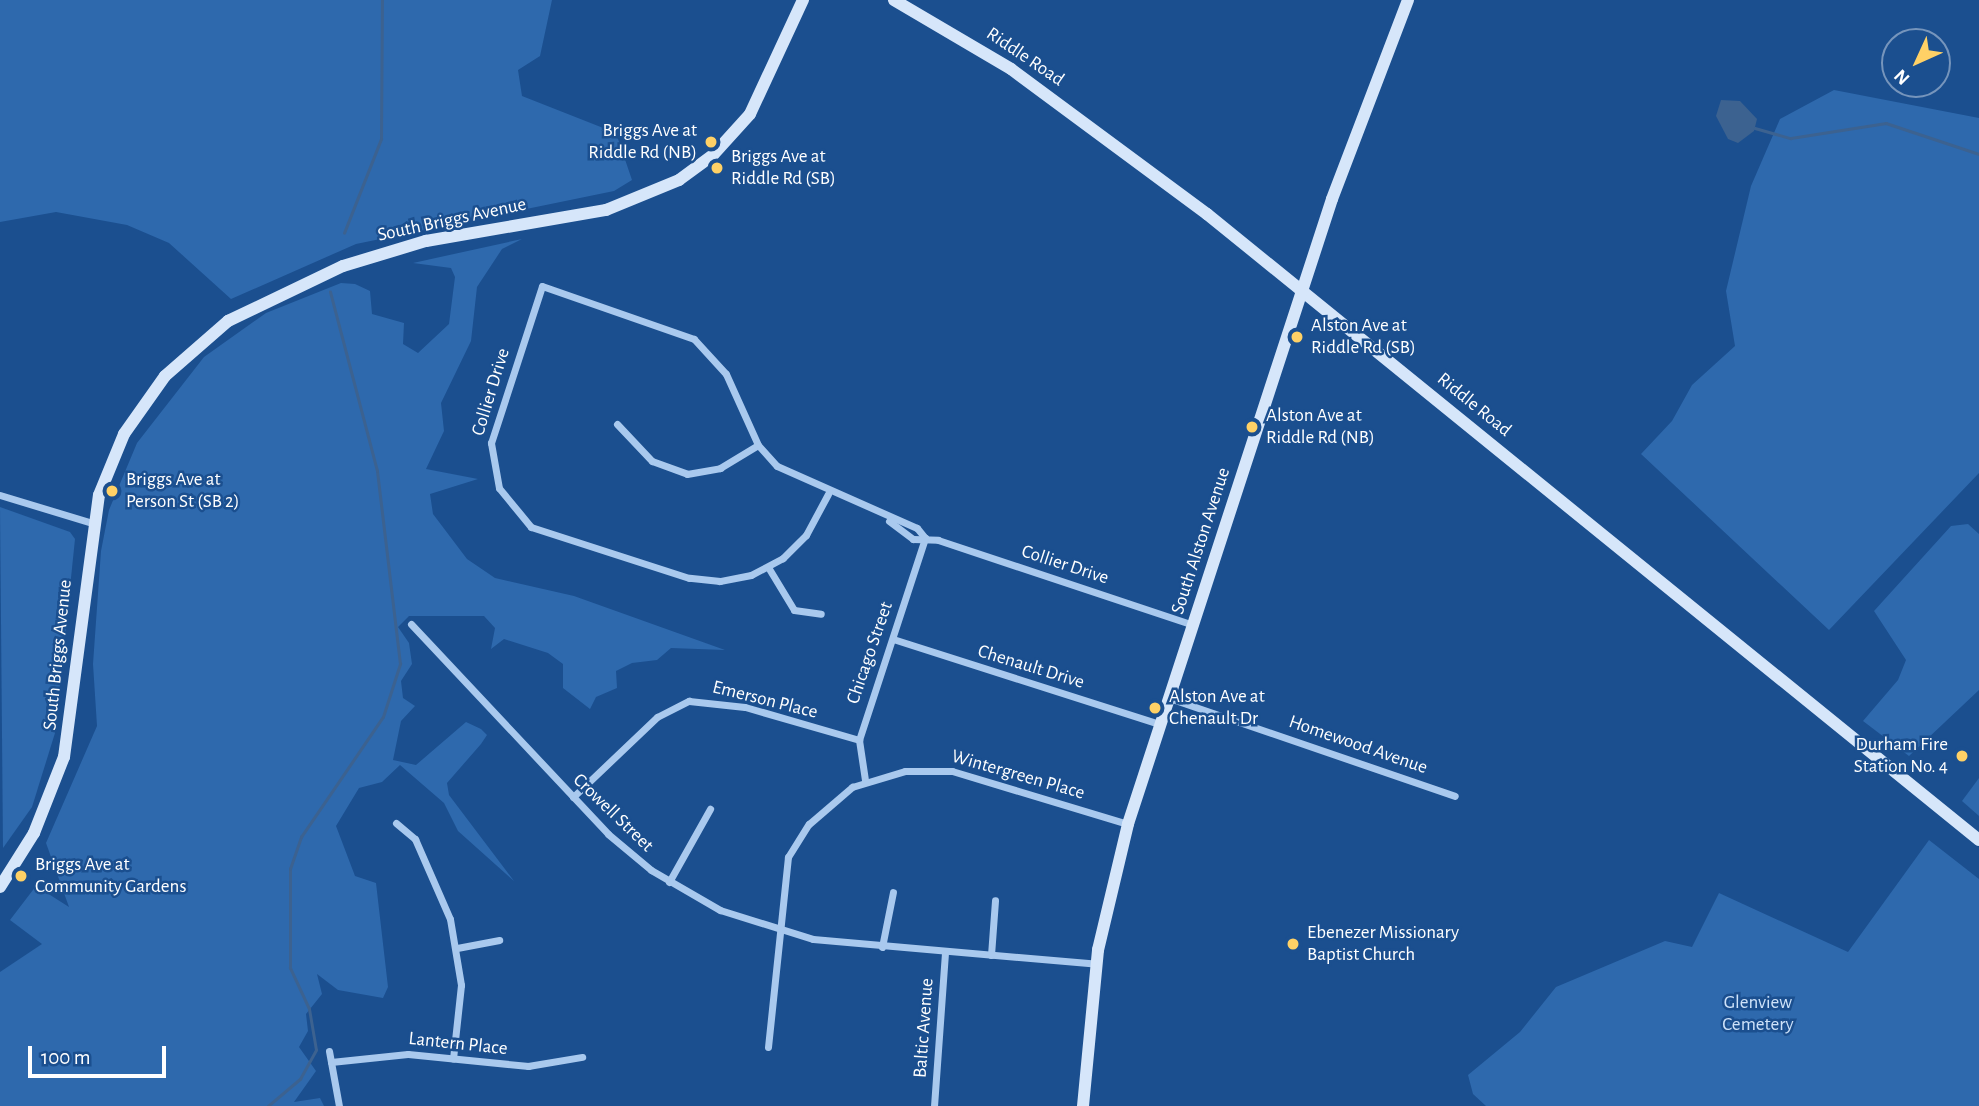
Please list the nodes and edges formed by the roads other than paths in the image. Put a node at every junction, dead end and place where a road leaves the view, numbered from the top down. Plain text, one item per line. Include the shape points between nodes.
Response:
1 (803, 0) edge
2 (894, 0) edge
3 (1408, 0) edge
4 (1303, 291) junction
5 (617, 424) dead end
6 (758, 444) junction
7 (828, 494) junction
8 (0, 495) edge
9 (92, 523) junction
10 (925, 538) junction
11 (768, 567) junction
12 (821, 614) dead end
13 (411, 624) dead end
14 (1194, 625) junction
15 (893, 639) junction
16 (1169, 698) junction
17 (1160, 724) junction
18 (859, 740) junction
19 (865, 780) junction
20 (1455, 796) dead end
21 (573, 797) junction
22 (710, 809) dead end
23 (396, 823) dead end
24 (1128, 824) junction
25 (1979, 840) edge
26 (669, 882) junction
27 (0, 887) edge
28 (893, 892) dead end
29 (995, 900) dead end
30 (778, 930) junction
31 (499, 940) dead end
32 (883, 947) junction
33 (457, 948) junction
34 (945, 953) junction
35 (991, 955) junction
36 (1097, 964) junction
37 (768, 1047) dead end
38 (329, 1051) dead end
39 (582, 1057) dead end
40 (453, 1059) junction
41 (331, 1062) junction
42 (339, 1106) edge
43 (934, 1106) edge
44 (1083, 1106) edge

1 - 9 street, South Briggs Avenue via 750,114 713,155 679,180 606,211 374,256 278,293 206,335 134,418 107,472
2 - 4 street, Riddle Road via 962,37 1113,141
3 - 4 street, South Alston Avenue via 1375,75
4 - 14 street, South Alston Avenue
4 - 25 street, Riddle Road
5 - 6 street via 652,461 687,474 720,467
6 - 7 street, Collier Drive via 783,472
6 - 11 street, Collier Drive via 726,374 694,339 542,286 491,443 496,480 516,513 541,532 689,578 735,579
7 - 10 street, Collier Drive via 917,528
7 - 11 street, Collier Drive via 806,535
8 - 9 street
9 - 27 street, South Briggs Avenue via 64,757 34,833
10 - 14 street, Collier Drive
10 - 15 street, Chicago Street
11 - 12 street via 794,610
13 - 21 street, Crowell Street
14 - 16 street, South Alston Avenue
15 - 17 street, Chenault Drive
15 - 18 street, Chicago Street
16 - 17 street, South Alston Avenue
16 - 20 street, Homewood Avenue
17 - 24 street, South Alston Avenue
18 - 19 street, Chicago Street
18 - 21 street, Emerson Place via 745,707 689,701 651,723
19 - 24 street, Wintergreen Place via 952,771
19 - 30 street via 818,816 793,848
21 - 26 street, Crowell Street
22 - 26 street
23 - 33 street via 415,839 427,862
24 - 36 street, South Alston Avenue
26 - 30 street, Crowell Street
28 - 32 street
29 - 35 street
30 - 32 street, Crowell Street
30 - 37 street
31 - 33 street
32 - 34 street, Crowell Street
33 - 40 street via 461,1007
34 - 35 street, Crowell Street
34 - 43 street, Baltic Avenue
35 - 36 street, Crowell Street
36 - 44 street, South Alston Avenue
38 - 41 street
39 - 40 street, Lantern Place via 528,1066
40 - 41 street, Lantern Place via 408,1054
41 - 42 street

